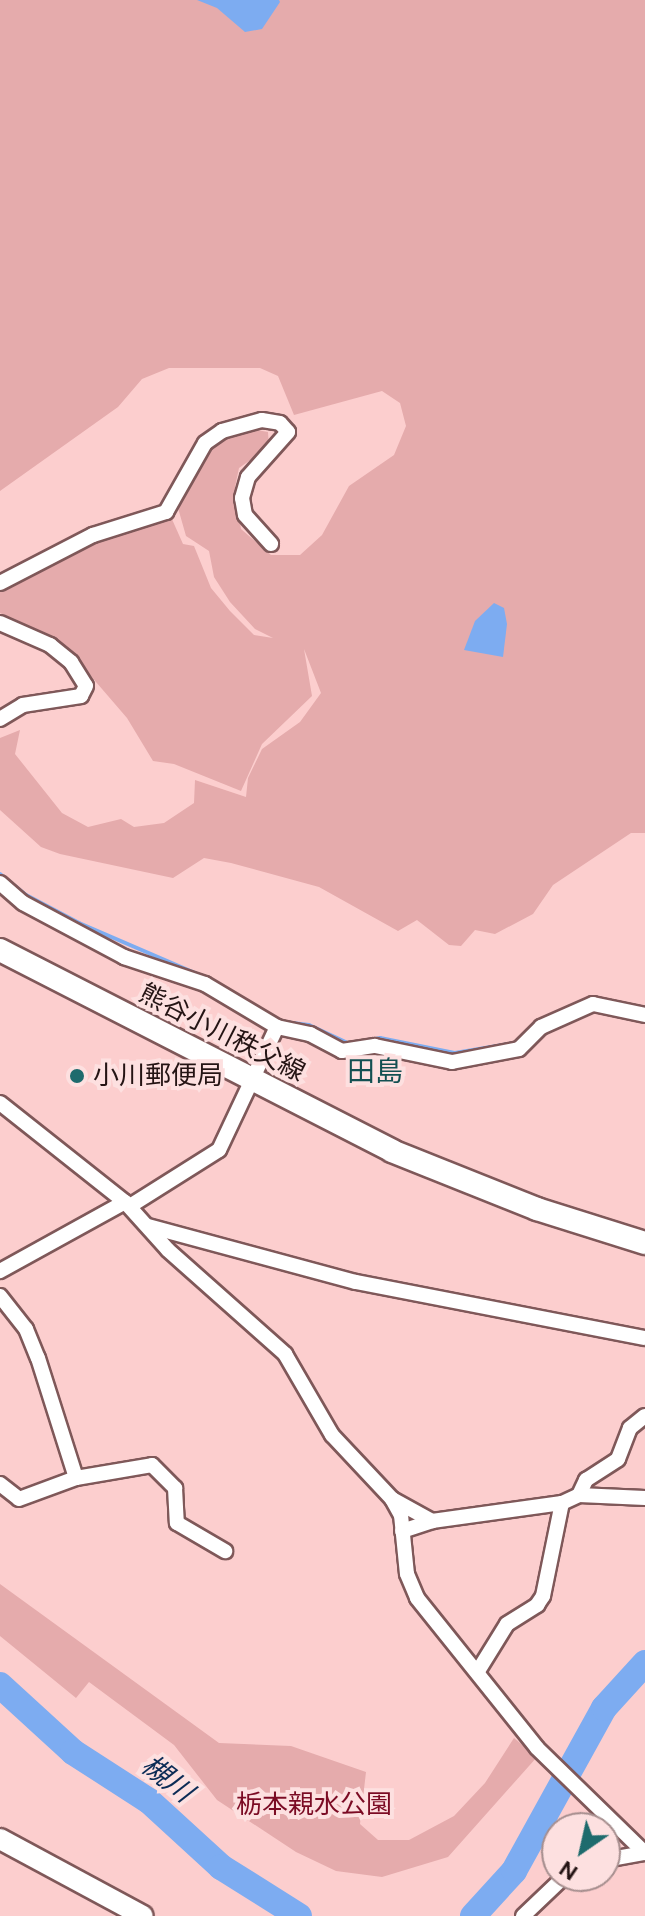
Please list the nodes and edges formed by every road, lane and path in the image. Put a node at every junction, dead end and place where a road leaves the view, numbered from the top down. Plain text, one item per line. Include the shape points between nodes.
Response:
1 (271, 544) dead end
2 (0, 583) edge
3 (0, 623) edge
4 (0, 719) edge
5 (0, 883) edge
6 (0, 950) edge
7 (645, 1015) edge
8 (277, 1027) junction
9 (255, 1082) junction
10 (0, 1103) edge
11 (127, 1204) junction
12 (148, 1226) junction
13 (645, 1243) edge
14 (0, 1271) edge
15 (0, 1296) edge
16 (645, 1338) edge
17 (645, 1416) edge
18 (76, 1478) junction
19 (0, 1484) edge
20 (579, 1495) junction
21 (645, 1498) edge
22 (392, 1499) junction
23 (562, 1503) junction
24 (432, 1521) junction
25 (402, 1531) junction
26 (225, 1551) dead end
27 (478, 1671) junction
28 (597, 1812) edge
29 (621, 1836) edge
30 (0, 1839) edge
31 (644, 1853) edge
32 (621, 1857) edge
33 (548, 1892) edge
34 (143, 1916) edge
35 (523, 1916) edge

1 - 2 street via 245,515 242,498 248,477 288,432 280,423 262,420 222,431 205,443 166,512 93,535
3 - 4 street via 50,645 71,662 86,686 81,696 23,705
5 - 8 street via 124,957 205,984
6 - 9 main road, 熊谷小川秩父線
7 - 8 street via 593,1004 541,1027 519,1049 452,1062 375,1046 342,1051 310,1034
8 - 9 street
9 - 11 street via 219,1150
9 - 13 main road, 熊谷小川秩父線 via 420,1163
10 - 11 street
11 - 12 street
11 - 14 street
12 - 16 street via 356,1282
12 - 22 street via 285,1354 332,1435
15 - 18 street via 26,1329
17 - 20 street via 630,1428 625,1450 586,1480
18 - 19 street via 19,1499
18 - 26 street via 152,1465 175,1488 177,1523
20 - 21 street
20 - 23 street
22 - 24 street
22 - 25 street
23 - 24 street
23 - 27 street via 543,1596 507,1624
24 - 25 street
25 - 27 street via 407,1574 417,1598
27 - 28 street via 537,1748
29 - 31 street
30 - 34 street
31 - 32 street
33 - 35 street

